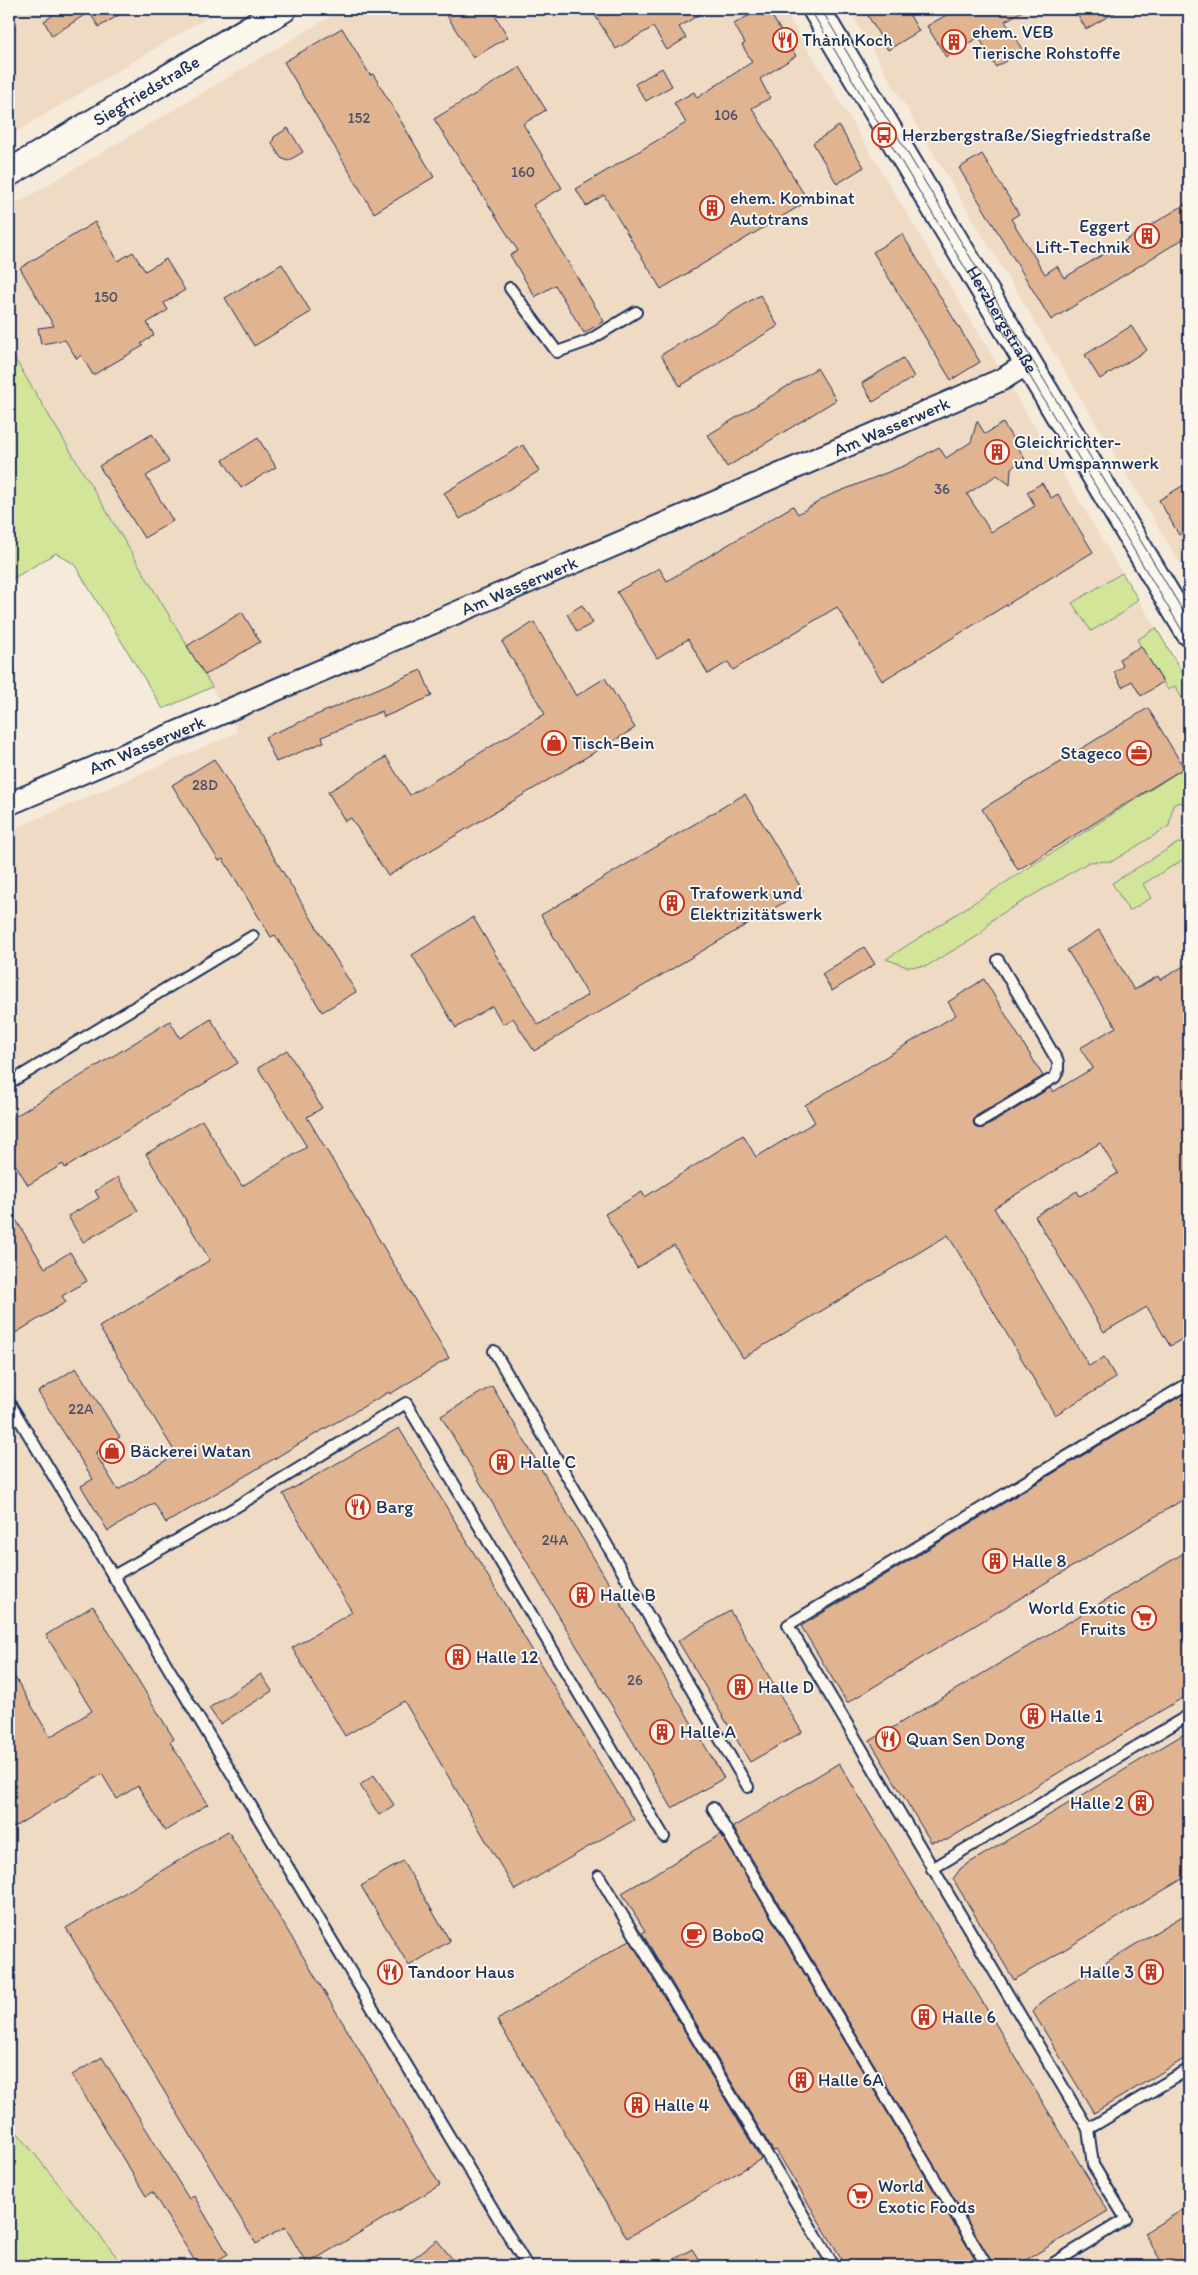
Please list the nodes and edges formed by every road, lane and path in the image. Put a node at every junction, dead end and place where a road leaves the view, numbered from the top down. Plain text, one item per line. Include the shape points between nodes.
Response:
1 (283, 9) edge
2 (816, 9) edge
3 (9, 173) edge
4 (510, 288) dead end
5 (636, 312) dead end
6 (1028, 363) junction
7 (1189, 632) edge
8 (9, 804) edge
9 (253, 936) dead end
10 (998, 960) dead end
11 (9, 1084) edge
12 (980, 1122) dead end
13 (494, 1351) dead end
14 (1189, 1383) edge
15 (9, 1402) edge
16 (113, 1576) junction
17 (1189, 1715) edge
18 (748, 1787) dead end
19 (713, 1808) dead end
20 (664, 1836) dead end
21 (932, 1869) junction
22 (599, 1876) dead end
23 (1189, 2069) edge
24 (1088, 2129) junction
25 (527, 2266) edge
26 (834, 2266) edge
27 (987, 2266) edge
28 (1049, 2266) edge

1 - 3 street, Siegfriedstraße
2 - 6 street, Herzbergstraße
4 - 5 lane via 557,352 588,341
6 - 7 street, Herzbergstraße
6 - 8 street, Am Wasserwerk via 1003,379
9 - 11 lane
10 - 12 lane via 1058,1062 1058,1070 1055,1077
13 - 18 lane
14 - 21 lane via 788,1625
15 - 16 lane
16 - 20 lane via 234,1508 406,1403
16 - 25 lane
17 - 21 lane
19 - 27 lane
21 - 24 lane
22 - 26 lane
23 - 24 lane
24 - 28 lane via 1093,2165 1126,2219

